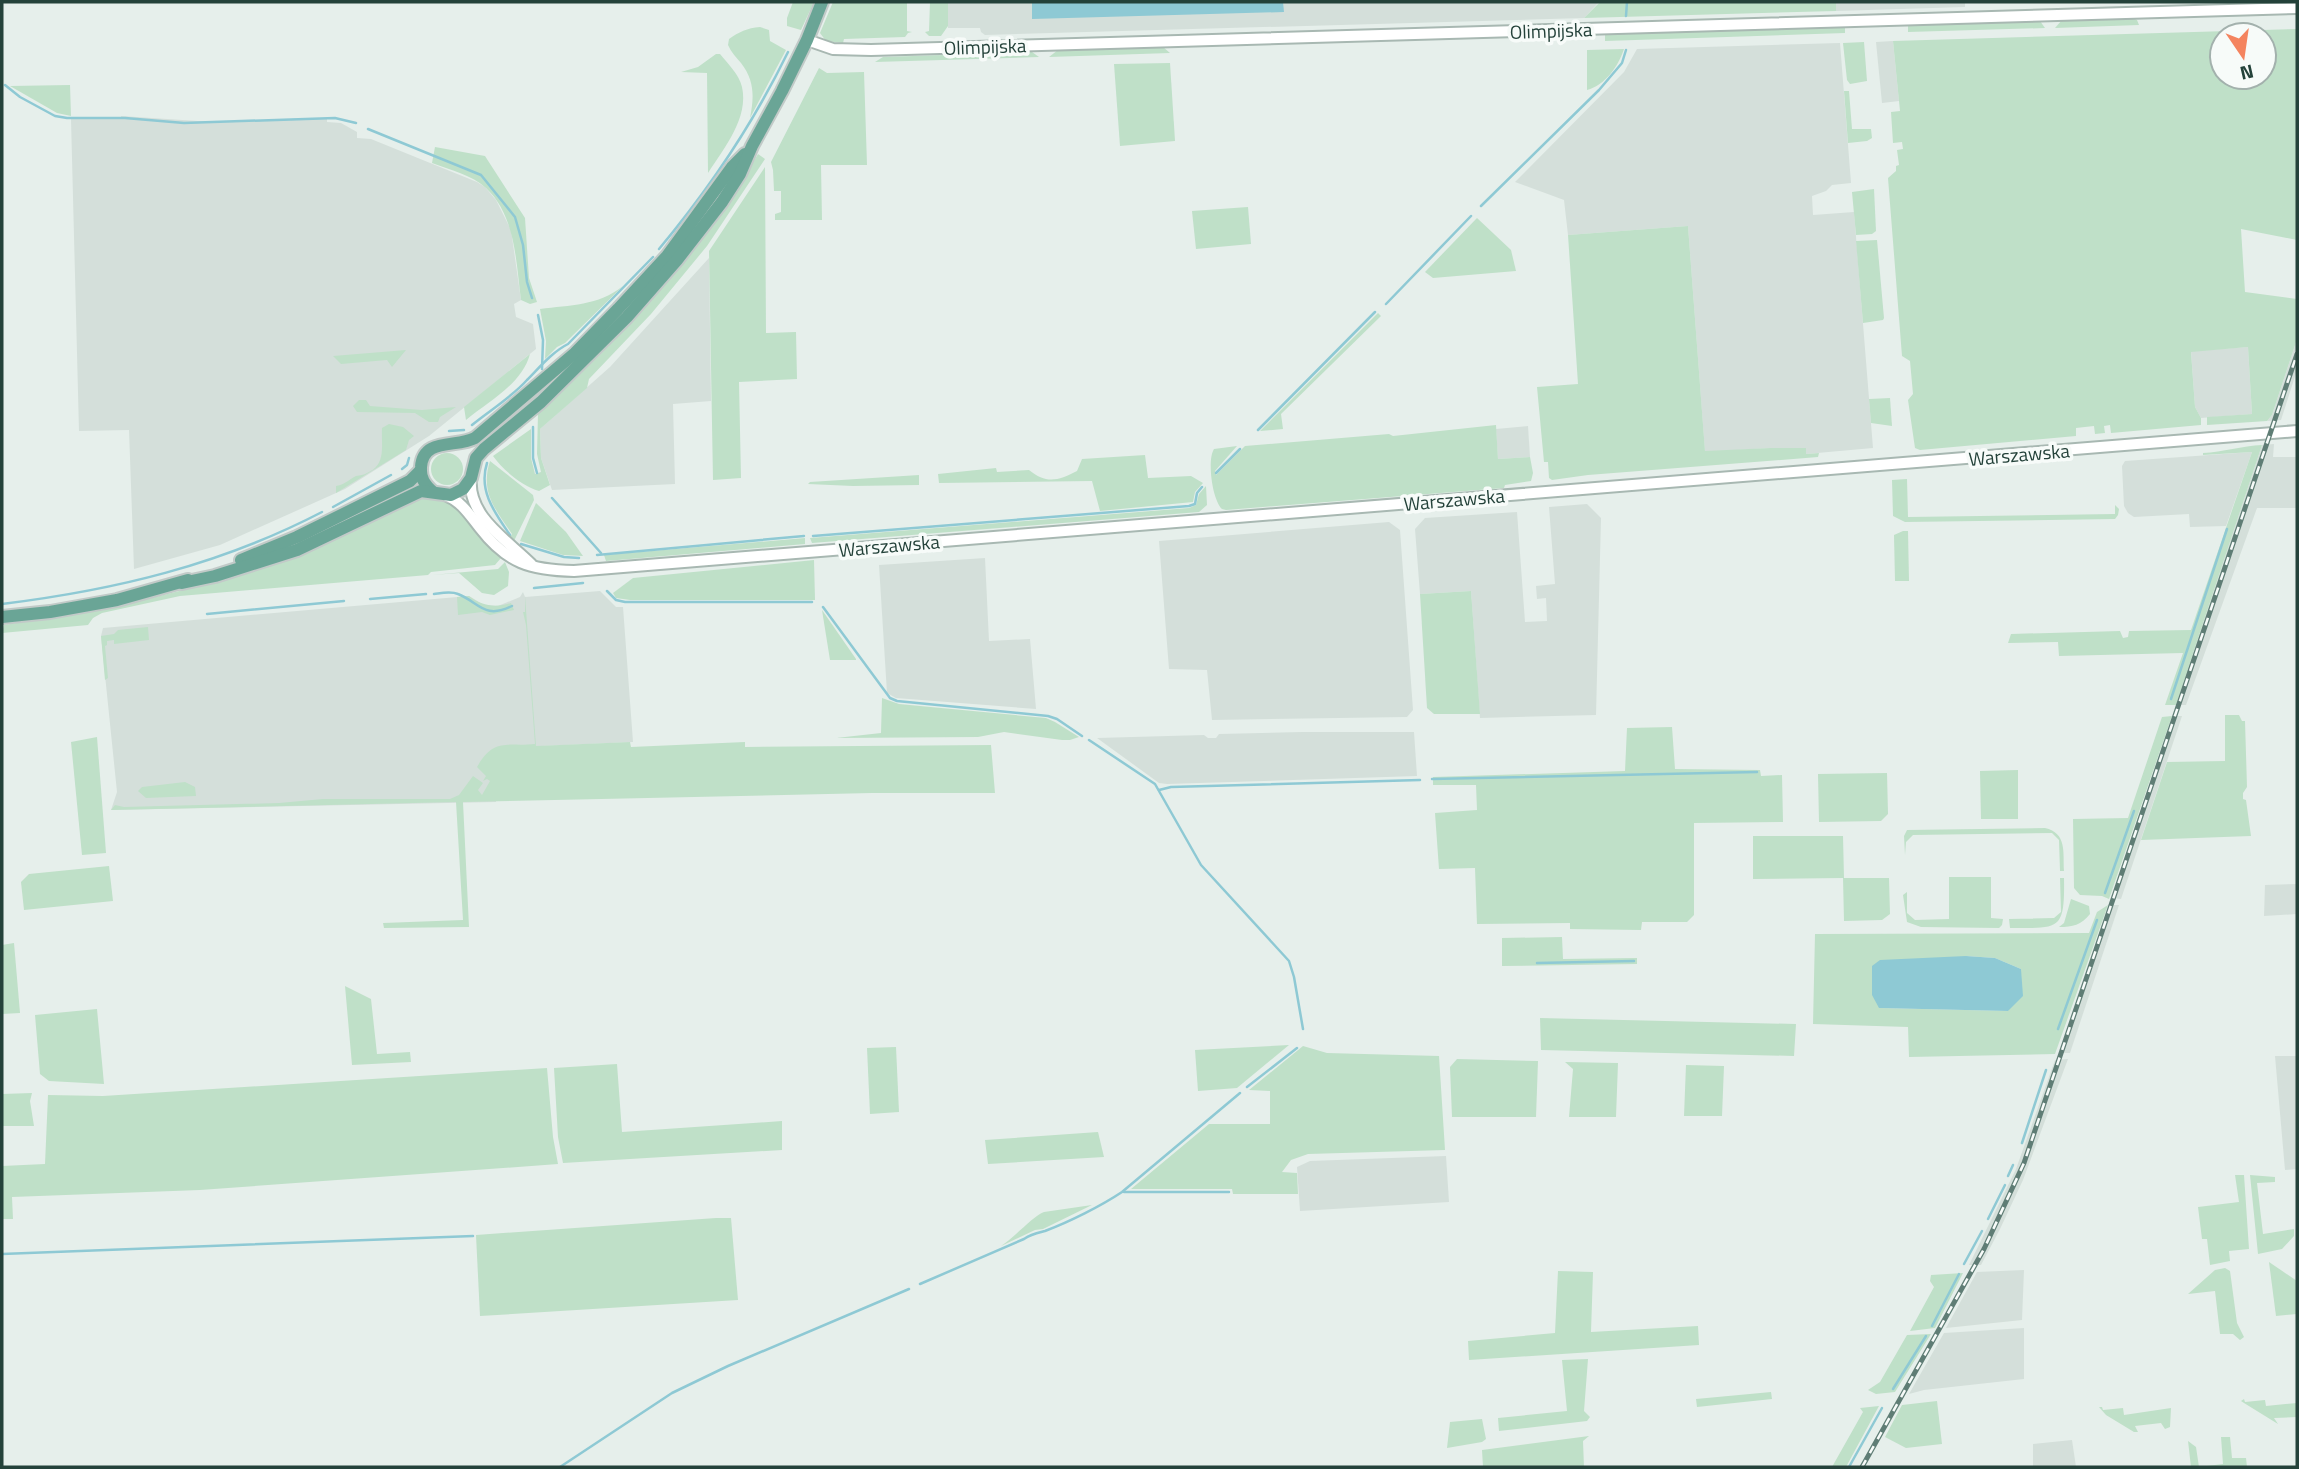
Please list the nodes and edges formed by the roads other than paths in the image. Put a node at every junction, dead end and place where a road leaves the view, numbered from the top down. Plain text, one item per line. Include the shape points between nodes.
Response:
1 (822, 2) edge
2 (2297, 8) edge
3 (807, 40) junction
4 (752, 146) junction
5 (2297, 431) edge
6 (452, 444) junction
7 (421, 470) junction
8 (472, 473) junction
9 (439, 493) junction
10 (531, 565) junction
11 (182, 583) junction
12 (2, 617) edge

1 - 3 main road
2 - 3 street, Olimpijska via 871,50 833,49
3 - 4 main road
4 - 6 main road via 667,256 575,354 475,438
4 - 8 main road via 722,202 654,288 541,402 484,449
5 - 10 street, Warszawska via 610,568 561,571
6 - 7 main road via 431,448
6 - 8 main road via 468,456
7 - 9 main road via 424,482
7 - 11 main road via 410,481 298,537
8 - 9 main road via 458,492
8 - 10 street via 471,491 482,514
9 - 10 street, Warszawska via 460,503 506,556
9 - 11 main road via 416,493 297,550
11 - 12 main road via 92,605

